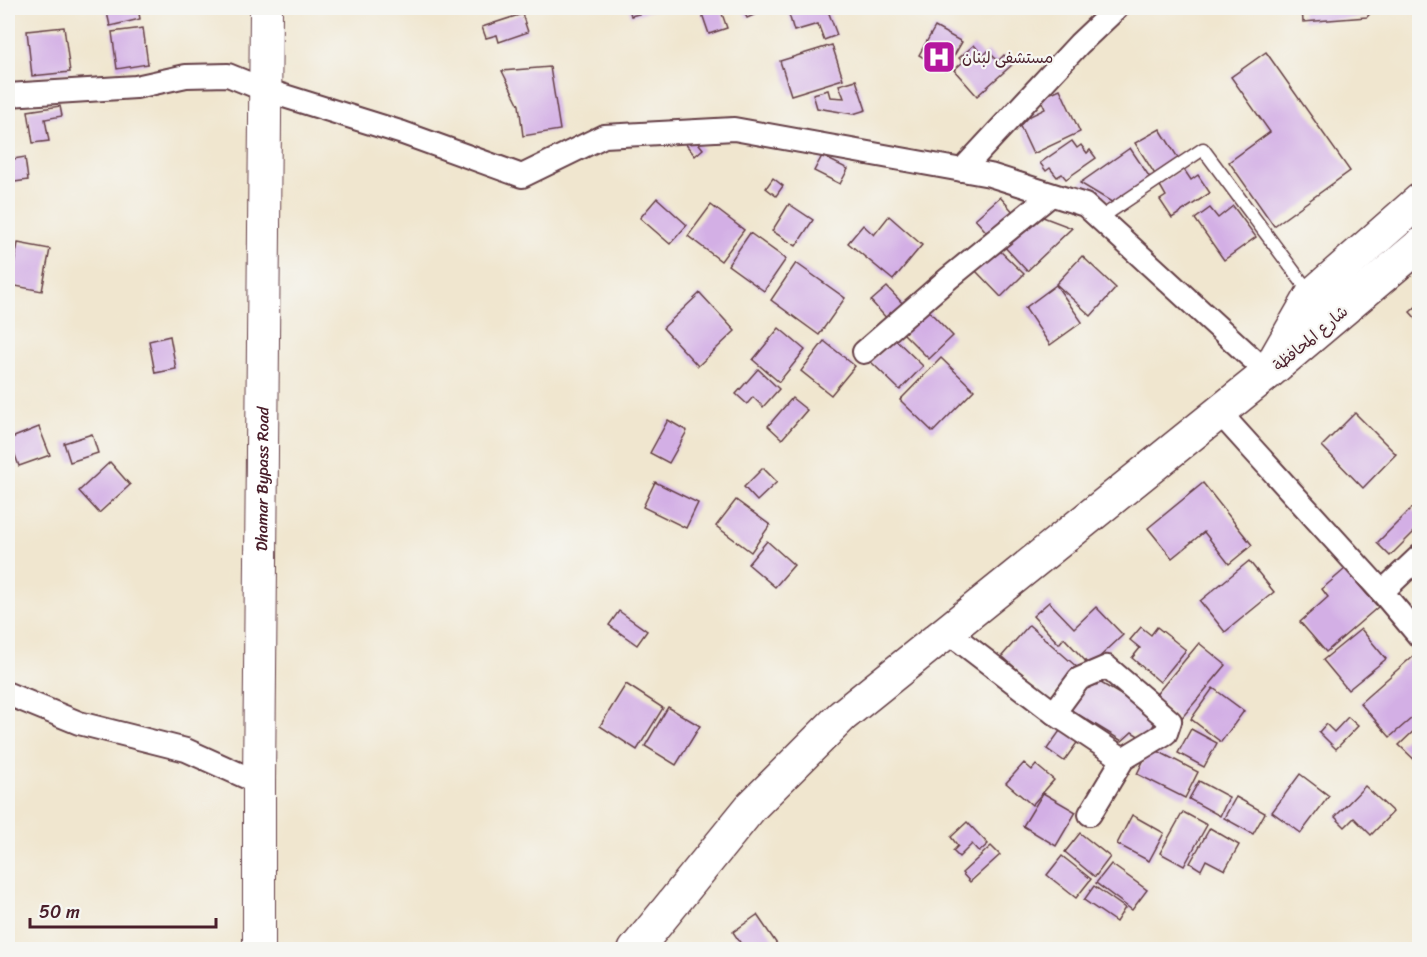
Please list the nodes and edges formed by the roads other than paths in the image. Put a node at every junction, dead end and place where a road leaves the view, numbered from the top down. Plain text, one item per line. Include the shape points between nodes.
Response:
1 (266, 8) edge
2 (1117, 8) edge
3 (265, 90) junction
4 (8, 95) edge
5 (962, 170) junction
6 (1051, 195) junction
7 (1419, 200) edge
8 (1099, 219) junction
9 (1419, 245) edge
10 (1312, 295) junction
11 (864, 352) dead end
12 (1268, 373) junction
13 (1219, 412) junction
14 (1419, 556) edge
15 (1382, 592) junction
16 (947, 631) junction
17 (1419, 637) edge
18 (8, 694) edge
19 (1054, 713) junction
20 (1123, 759) junction
21 (259, 783) junction
22 (1090, 814) dead end
23 (260, 950) edge
24 (635, 950) edge

1 - 3 main road, Dhamar Bypass Road
2 - 5 street
3 - 4 street via 228,75 186,76 136,87
3 - 5 street via 403,133 522,176 604,136 734,129
3 - 21 main road, Dhamar Bypass Road
5 - 6 street
6 - 8 street via 1085,205
6 - 11 street
7 - 10 main road, شارع المحافظة
8 - 10 lane via 1203,149
8 - 12 street
9 - 12 main road, شارع المحافظة
10 - 12 main road, شارع المحافظة
12 - 13 main road
13 - 15 street
13 - 16 main road
14 - 15 street
15 - 17 street
16 - 19 street
16 - 24 main road via 842,716 751,807
18 - 21 street via 79,723 186,750
19 - 20 street
19 - 20 street via 1079,679 1107,667 1170,721 1166,734
20 - 22 street
21 - 23 main road, Dhamar Bypass Road

